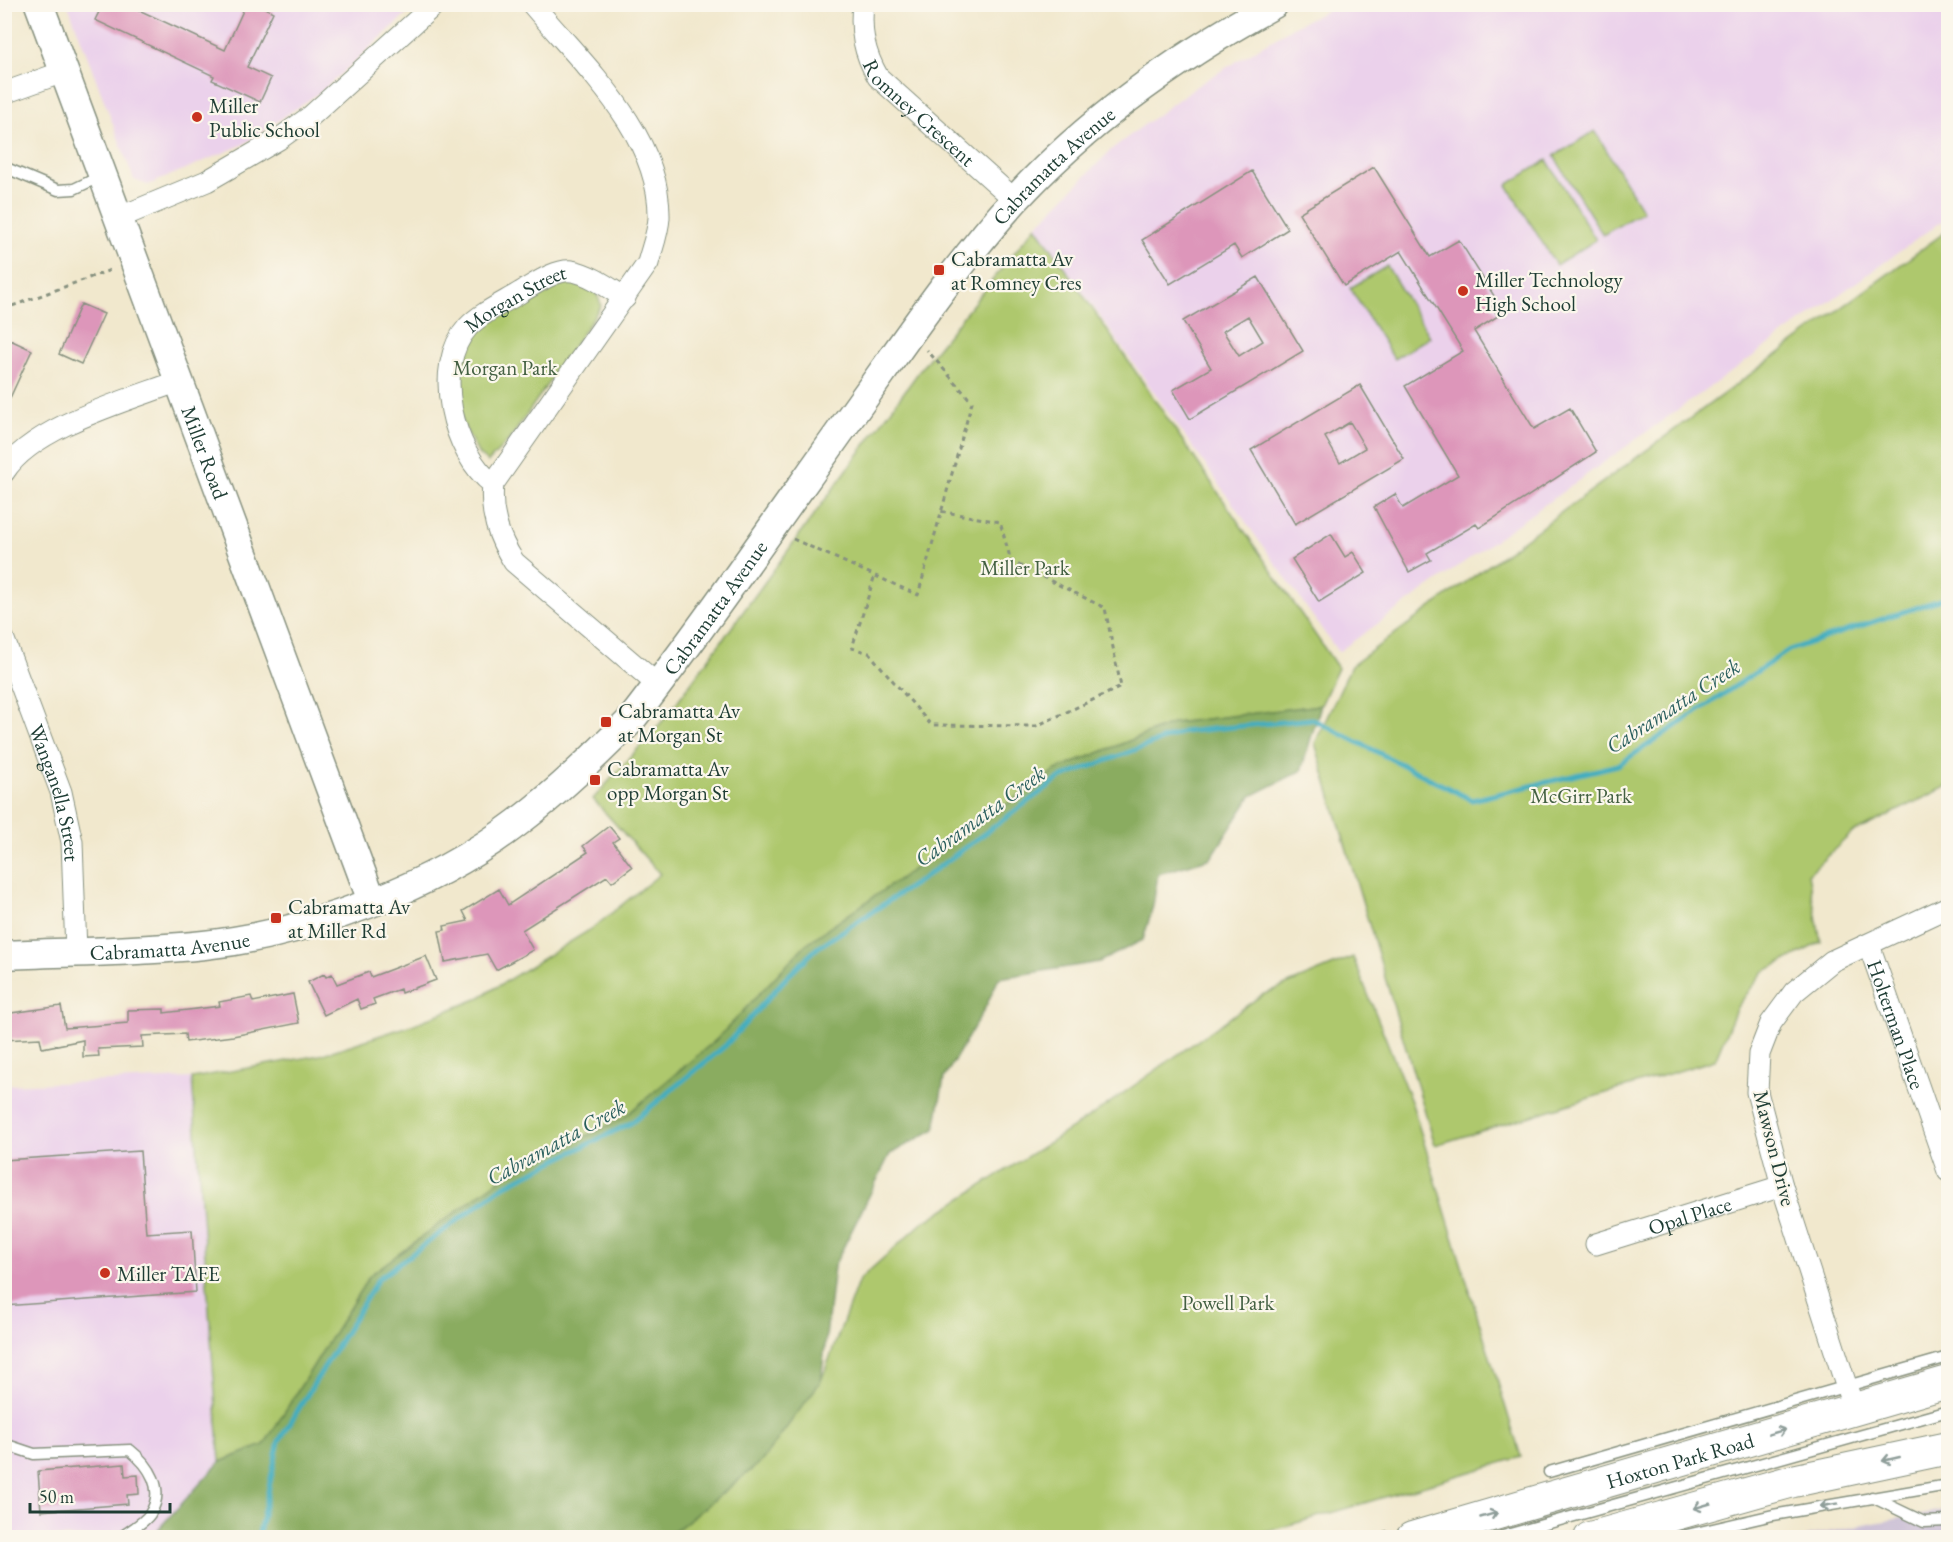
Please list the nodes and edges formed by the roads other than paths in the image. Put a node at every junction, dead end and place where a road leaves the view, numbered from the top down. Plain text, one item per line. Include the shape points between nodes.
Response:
1 (39, 4) edge
2 (435, 4) edge
3 (532, 4) edge
4 (863, 4) edge
5 (1274, 4) edge
6 (63, 72) junction
7 (4, 93) edge
8 (4, 167) edge
9 (102, 176) junction
10 (1015, 200) junction
11 (117, 218) junction
12 (625, 298) junction
13 (179, 381) junction
14 (4, 472) edge
15 (493, 484) junction
16 (4, 640) edge
17 (658, 685) junction
18 (372, 901) junction
19 (1948, 908) edge
20 (1869, 945) junction
21 (76, 952) junction
22 (4, 955) edge
23 (1948, 1172) edge
24 (1782, 1186) junction
25 (1596, 1244) dead end
26 (1948, 1357) edge
27 (1948, 1382) edge
28 (1850, 1398) junction
29 (1948, 1411) edge
30 (4, 1444) edge
31 (1948, 1448) edge
32 (1549, 1472) dead end
33 (1948, 1485) edge
34 (1872, 1497) junction
35 (1948, 1521) edge
36 (120, 1538) edge
37 (1412, 1538) edge
38 (1496, 1538) edge
39 (1590, 1538) edge
40 (1674, 1538) edge

1 - 6 street, Miller Road
2 - 11 street via 311,116 279,139 207,180
3 - 12 street via 620,109 655,176 659,220 654,242 648,263
4 - 10 street, Romney Crescent via 864,44 878,76
5 - 10 street, Cabramatta Avenue via 1126,100
6 - 7 street
6 - 9 street, Miller Road
8 - 9 lane via 58,190 74,189
9 - 11 street, Miller Road
10 - 17 street, Cabramatta Avenue via 948,279
11 - 13 street, Miller Road
12 - 15 street
12 - 15 street, Morgan Street via 587,276 568,271 533,285 468,326 450,362 448,388 469,457 480,474
13 - 14 street via 59,428 30,444
13 - 18 street, Miller Road
15 - 17 street via 496,529 514,562
16 - 21 street, Wanganella Street via 61,792 72,842
17 - 18 street, Cabramatta Avenue via 631,720 583,768 517,823 447,866
18 - 21 street, Cabramatta Avenue via 322,919 241,939 205,945
19 - 20 street, Mawson Drive
20 - 23 street, Holterman Place
20 - 24 street, Mawson Drive via 1832,961 1794,992 1771,1023 1759,1054 1757,1092
21 - 22 street, Cabramatta Avenue
24 - 25 street, Opal Place
24 - 28 street, Mawson Drive
26 - 28 lane
27 - 28 main road, Hoxton Park Road
28 - 32 lane
37 -> 28 main road, Hoxton Park Road
29 - 38 lane
30 - 36 lane via 34,1454 130,1450 147,1463 154,1479 156,1500 149,1516
31 -> 39 main road via 1793,1481
33 - 34 lane
34 - 35 lane via 1924,1522
34 -> 40 lane

